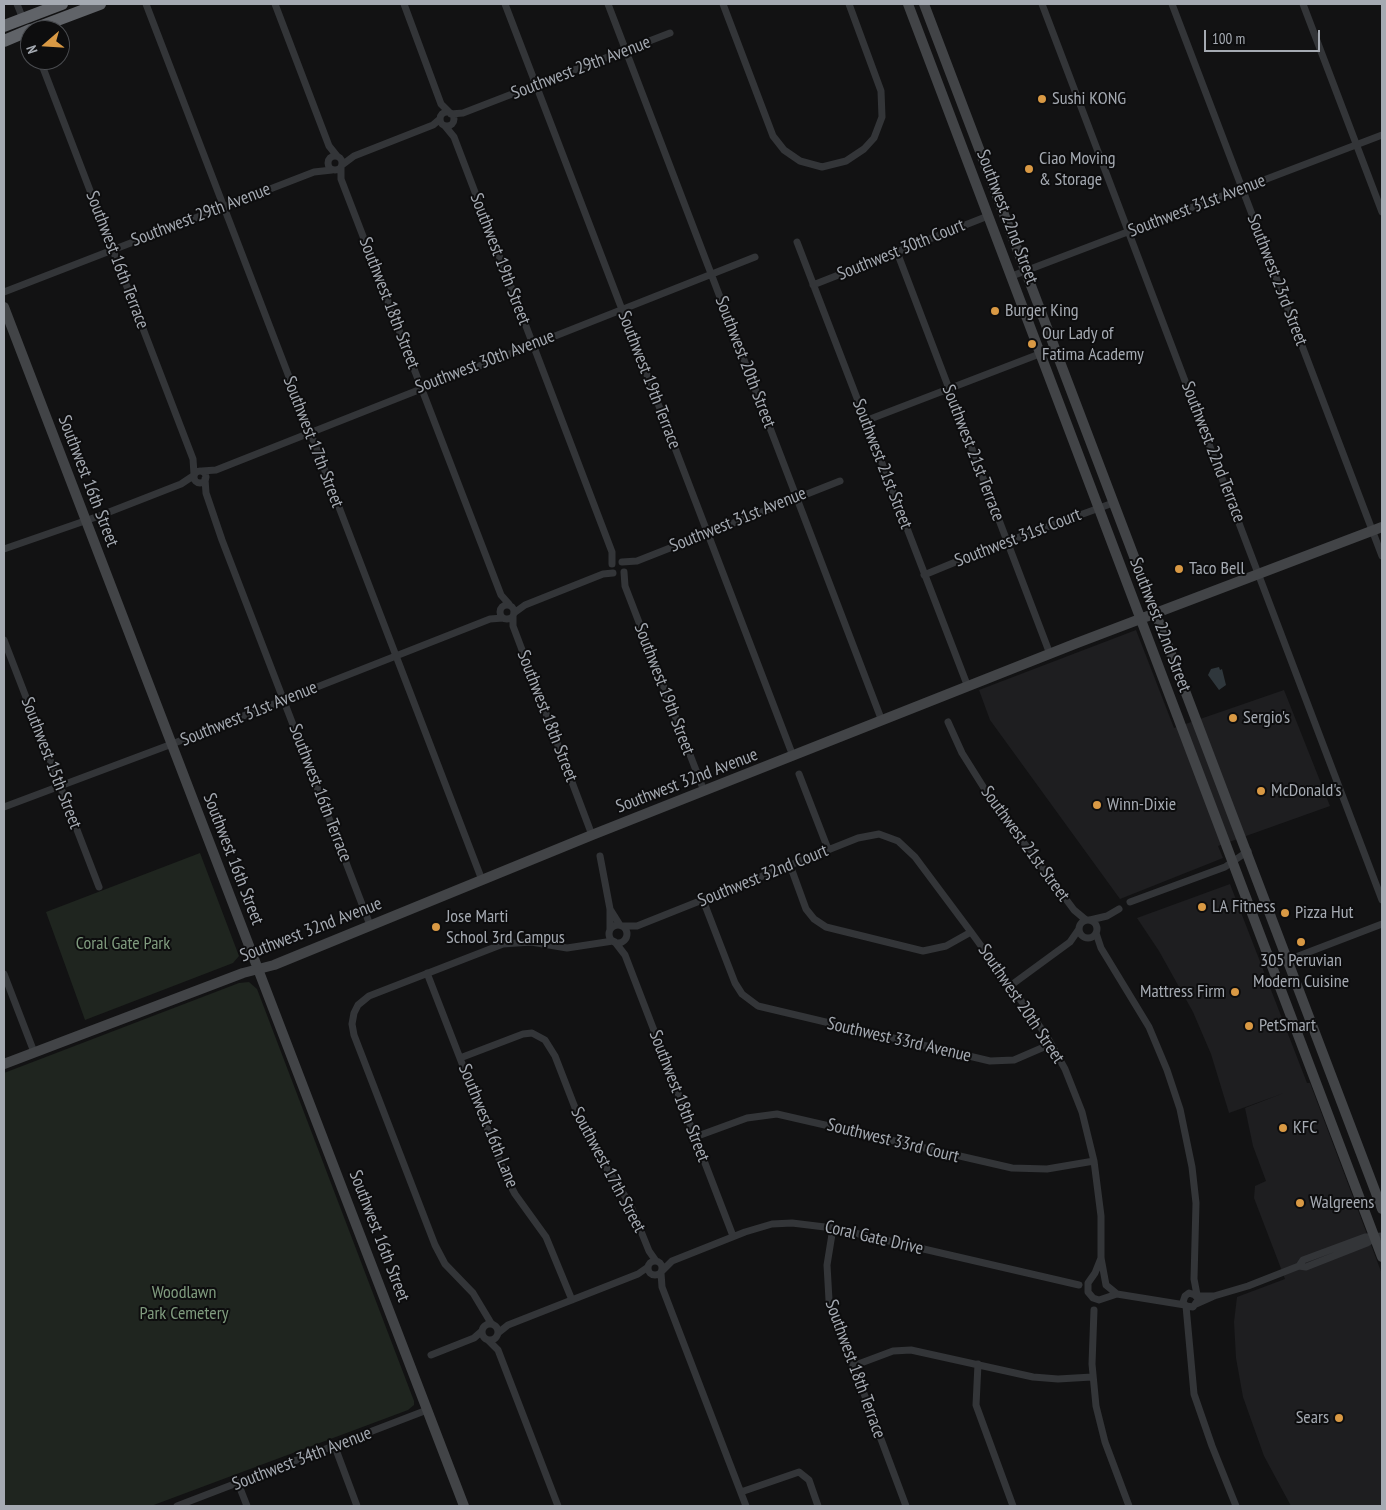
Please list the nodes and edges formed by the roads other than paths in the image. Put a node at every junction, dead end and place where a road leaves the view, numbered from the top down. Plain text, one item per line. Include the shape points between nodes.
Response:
1 (17, 4) edge
2 (62, 4) edge
3 (100, 4) edge
4 (146, 4) edge
5 (274, 4) edge
6 (404, 4) edge
7 (505, 4) edge
8 (608, 4) edge
9 (722, 4) edge
10 (849, 4) edge
11 (908, 4) edge
12 (924, 4) edge
13 (1042, 4) edge
14 (1172, 4) edge
15 (1303, 4) edge
16 (23, 19) junction
17 (59, 20) edge
18 (4, 26) edge
19 (670, 33) dead end
20 (20, 35) edge
21 (4, 41) edge
22 (625, 50) junction
23 (44, 70) edge
24 (536, 85) junction
25 (441, 104) junction
26 (452, 118) junction
27 (442, 122) junction
28 (453, 135) junction
29 (1382, 135) edge
30 (1357, 145) junction
31 (329, 146) junction
32 (354, 156) junction
33 (338, 157) junction
34 (328, 160) junction
35 (341, 166) junction
36 (333, 170) junction
37 (314, 172) junction
38 (341, 179) junction
39 (1242, 188) junction
40 (224, 207) junction
41 (1003, 210) junction
42 (1382, 212) edge
43 (988, 216) junction
44 (1129, 232) junction
45 (797, 242) dead end
46 (113, 249) junction
47 (897, 252) junction
48 (755, 257) dead end
49 (1026, 271) junction
50 (711, 274) junction
51 (1012, 276) junction
52 (813, 285) junction
53 (4, 292) edge
54 (4, 307) edge
55 (622, 309) junction
56 (533, 344) junction
57 (1055, 348) junction
58 (1040, 353) junction
59 (421, 387) junction
60 (949, 389) junction
61 (865, 421) junction
62 (309, 433) junction
63 (199, 477) junction
64 (840, 481) dead end
65 (796, 497) junction
66 (1113, 503) junction
67 (1098, 508) junction
68 (86, 520) junction
69 (1377, 529) edge
70 (707, 533) junction
71 (1007, 542) junction
72 (4, 549) edge
73 (612, 552) junction
74 (1382, 556) edge
75 (637, 560) junction
76 (621, 561) junction
77 (613, 570) junction
78 (624, 571) junction
79 (1258, 574) junction
80 (924, 575) junction
81 (625, 586) junction
82 (501, 595) junction
83 (510, 605) junction
84 (524, 606) junction
85 (1155, 613) junction
86 (502, 614) junction
87 (514, 614) junction
88 (1140, 619) junction
89 (512, 626) junction
90 (4, 640) edge
91 (1050, 654) junction
92 (396, 656) junction
93 (968, 687) junction
94 (284, 700) junction
95 (882, 721) junction
96 (948, 722) dead end
97 (172, 744) junction
98 (793, 756) junction
99 (799, 774) dead end
100 (1221, 781) junction
101 (1203, 783) junction
102 (60, 786) junction
103 (704, 791) junction
104 (4, 807) edge
105 (592, 835) junction
106 (891, 837) joint
107 (828, 849) junction
108 (1248, 851) junction
109 (600, 856) dead end
110 (1233, 863) junction
111 (790, 865) junction
112 (482, 880) junction
113 (99, 887) dead end
114 (703, 900) junction
115 (1382, 900) edge
116 (1130, 902) dead end
117 (610, 909) junction
118 (1119, 909) dead end
119 (1075, 912) junction
120 (1107, 916) junction
121 (1088, 920) junction
122 (1382, 924) edge
123 (370, 925) junction
124 (621, 926) junction
125 (637, 926) junction
126 (1079, 928) junction
127 (610, 930) junction
128 (1096, 931) junction
129 (971, 932) junction
130 (626, 937) junction
131 (1086, 938) junction
132 (614, 942) junction
133 (1070, 942) junction
134 (595, 943) junction
135 (1101, 948) junction
136 (1268, 954) junction
137 (625, 955) junction
138 (1288, 960) junction
139 (259, 969) junction
140 (427, 973) junction
141 (4, 974) edge
142 (1010, 986) junction
143 (1051, 1044) junction
144 (34, 1052) junction
145 (460, 1058) junction
146 (4, 1064) edge
147 (695, 1137) junction
148 (1094, 1161) junction
149 (1382, 1209) edge
150 (833, 1228) junction
151 (733, 1236) junction
152 (1379, 1237) edge
153 (649, 1251) junction
154 (1382, 1256) edge
155 (1101, 1258) junction
156 (658, 1261) junction
157 (672, 1261) junction
158 (650, 1270) junction
159 (661, 1272) junction
160 (661, 1285) junction
161 (1079, 1285) dead end
162 (1117, 1294) junction
163 (1191, 1295) junction
164 (1214, 1296) junction
165 (572, 1300) junction
166 (1168, 1301) junction
167 (1196, 1305) junction
168 (1186, 1306) junction
169 (1094, 1310) dead end
170 (1188, 1322) junction
171 (508, 1325) junction
172 (488, 1326) junction
173 (498, 1335) junction
174 (474, 1338) junction
175 (487, 1339) junction
176 (498, 1350) junction
177 (431, 1355) dead end
178 (978, 1364) junction
179 (853, 1366) junction
180 (1092, 1377) junction
181 (427, 1410) junction
182 (334, 1447) junction
183 (238, 1483) junction
184 (741, 1492) junction
185 (177, 1506) edge
186 (247, 1506) edge
187 (357, 1506) edge
188 (464, 1506) edge
189 (558, 1506) edge
190 (746, 1506) edge
191 (818, 1506) edge
192 (906, 1506) edge
193 (1013, 1506) edge
194 (1129, 1506) edge
195 (1236, 1506) edge

1 - 16 street
2 - 16 highway
3 - 17 highway
4 - 40 street, Southwest 17th Street
5 - 31 street
6 - 25 street
7 - 24 street, Southwest 19th Terrace
8 - 22 street, Southwest 20th Street
9 - 10 street via 778,143 806,164 822,166 846,161 864,149 874,138 883,109 877,80
11 - 43 street, Southwest 22nd Street
12 - 41 street, Southwest 22nd Street
13 - 44 street, Southwest 22nd Terrace
14 - 39 street, Southwest 23rd Street
15 - 30 street
16 - 18 highway
19 - 22 street, Southwest 29th Avenue
20 - 21 highway
22 - 24 street, Southwest 29th Avenue
22 - 50 street, Southwest 20th Street
23 - 46 street, Southwest 16th Terrace
24 - 26 street, Southwest 29th Avenue
24 - 55 street, Southwest 19th Terrace
25 - 26 street
25 - 27 street
26 - 27 street
26 - 27 street
26 - 28 street, Southwest 19th Street
27 - 28 street, Southwest 19th Street
27 - 32 street
28 - 56 street, Southwest 19th Street
29 - 30 street, Southwest 31st Avenue
30 - 39 street, Southwest 31st Avenue
30 - 42 street
31 - 33 street
31 - 34 street
32 - 33 street
32 - 35 street
33 - 34 street via 332,156
33 - 35 street
34 - 36 street via 328,166
34 - 37 street, Southwest 29th Avenue
35 - 36 street
35 - 38 street, Southwest 18th Street
36 - 37 street, Southwest 29th Avenue
36 - 38 street, Southwest 18th Street
37 - 40 street, Southwest 29th Avenue
38 - 59 street, Southwest 18th Street
39 - 44 street, Southwest 31st Avenue
39 - 69 street, Southwest 23rd Street
40 - 46 street, Southwest 29th Avenue
40 - 62 street, Southwest 17th Street
41 - 43 street
41 - 49 street, Southwest 22nd Street
43 - 47 street, Southwest 30th Court
43 - 51 street, Southwest 22nd Street
44 - 49 street, Southwest 31st Avenue
44 - 79 street, Southwest 22nd Terrace
45 - 52 street, Southwest 21st Street
46 - 53 street, Southwest 29th Avenue
46 - 63 street, Southwest 16th Terrace
47 - 52 street, Southwest 30th Court
47 - 60 street, Southwest 21st Terrace
48 - 50 street, Southwest 30th Avenue
49 - 51 street, Southwest 31st Avenue
49 - 57 street, Southwest 22nd Street
50 - 55 street, Southwest 30th Avenue
50 - 65 street, Southwest 20th Street
51 - 58 street, Southwest 22nd Street
52 - 61 street, Southwest 21st Street
54 - 68 street, Southwest 16th Street
55 - 56 street, Southwest 30th Avenue
55 - 70 street, Southwest 19th Terrace
56 - 59 street, Southwest 30th Avenue
56 - 73 street, Southwest 19th Street
57 - 58 street
57 - 66 street, Southwest 22nd Street
58 - 60 street
58 - 67 street, Southwest 22nd Street
59 - 62 street, Southwest 30th Avenue
59 - 82 street, Southwest 18th Street
60 - 61 street
60 - 71 street, Southwest 21st Terrace
61 - 80 street, Southwest 21st Street
62 - 63 street, Southwest 30th Avenue
62 - 92 street, Southwest 17th Street
63 - 68 street
63 - 94 street, Southwest 16th Terrace
64 - 65 street, Southwest 31st Avenue
65 - 70 street, Southwest 31st Avenue
65 - 95 street, Southwest 20th Street
66 - 67 street, Southwest 31st Court
66 - 85 street, Southwest 22nd Street
67 - 71 street, Southwest 31st Court
67 - 88 street, Southwest 22nd Street
68 - 72 street
68 - 97 street, Southwest 16th Street
69 - 74 street, Southwest 23rd Street
69 - 79 street, Southwest 32nd Avenue
70 - 75 street, Southwest 31st Avenue
70 - 98 street, Southwest 19th Terrace
71 - 80 street, Southwest 31st Court
71 - 91 street, Southwest 21st Terrace
73 - 76 street, Southwest 19th Street
73 - 77 street, Southwest 19th Street
75 - 76 street, Southwest 31st Avenue
75 - 78 street, Southwest 31st Avenue
76 - 77 street, Southwest 31st Avenue
76 - 78 street, Southwest 19th Street
77 - 78 street
77 - 81 street, Southwest 19th Street
77 - 84 street
78 - 81 street, Southwest 19th Street
79 - 85 street, Southwest 32nd Avenue
79 - 115 street, Southwest 22nd Terrace
80 - 93 street, Southwest 21st Street
81 - 103 street, Southwest 19th Street
82 - 83 street, Southwest 18th Street
82 - 86 street, Southwest 18th Street
83 - 84 street
83 - 86 street, Southwest 31st Avenue
83 - 87 street, Southwest 18th Street
84 - 87 street
85 - 88 street, Southwest 32nd Avenue
85 - 100 street, Southwest 22nd Street
86 - 87 street
86 - 89 street, Southwest 18th Street
86 - 92 street, Southwest 31st Avenue
87 - 89 street, Southwest 18th Street
88 - 91 street, Southwest 32nd Avenue
88 - 101 street, Southwest 22nd Street
89 - 105 street, Southwest 18th Street
90 - 102 street, Southwest 15th Street
91 - 93 street, Southwest 32nd Avenue
92 - 94 street, Southwest 31st Avenue
92 - 112 street, Southwest 17th Street
93 - 95 street, Southwest 32nd Avenue
94 - 97 street, Southwest 31st Avenue
94 - 123 street, Southwest 16th Terrace
95 - 98 street, Southwest 32nd Avenue
96 - 119 street, Southwest 21st Street via 980,783
97 - 102 street, Southwest 31st Avenue
97 - 139 street, Southwest 16th Street
98 - 103 street, Southwest 32nd Avenue
99 - 107 street
100 - 101 street
100 - 108 street, Southwest 22nd Street
101 - 110 street, Southwest 22nd Street
102 - 104 street, Southwest 31st Avenue
102 - 113 street, Southwest 15th Street
103 - 105 street, Southwest 32nd Avenue
105 - 112 street, Southwest 32nd Avenue
106 - 107 street, Southwest 32nd Court via 866,835
106 - 129 street, Southwest 20th Street via 916,857
107 - 111 street, Southwest 32nd Court
108 - 110 street
108 - 138 street, Southwest 22nd Street
109 - 117 street
110 - 116 street
110 - 136 street, Southwest 22nd Street
111 - 114 street, Southwest 32nd Court
111 - 129 street via 806,908 826,927 923,951 946,946
112 - 123 street, Southwest 32nd Avenue
114 - 125 street, Southwest 32nd Court
114 - 143 street, Southwest 33rd Avenue via 735,983 747,999 770,1011 990,1061 1014,1060
117 - 124 street
117 - 127 street
118 - 120 street
119 - 121 street, Southwest 21st Street
119 - 126 street, Southwest 21st Street
120 - 121 street
120 - 128 street
121 - 126 street
121 - 128 street, Southwest 21st Street
122 - 138 street
123 - 139 street, Southwest 32nd Avenue
124 - 125 street, Southwest 32nd Court
124 - 127 street
124 - 130 street
125 - 130 street, Southwest 32nd Court
126 - 131 street, Southwest 21st Street
126 - 133 street
127 - 132 street, Southwest 18th Street
127 - 134 street
128 - 131 street
128 - 135 street
129 - 142 street, Southwest 20th Street
130 - 132 street via 621,942
130 - 137 street, Southwest 18th Street
131 - 133 street
131 - 135 street
132 - 134 street
132 - 137 street, Southwest 18th Street
133 - 142 street
134 - 140 street via 567,948 531,942 507,943
135 - 163 street via 1149,1027 1180,1109 1195,1195
136 - 138 street
136 - 152 street, Southwest 22nd Street
137 - 147 street, Southwest 18th Street
138 - 149 street, Southwest 22nd Street
139 - 144 street, Southwest 32nd Avenue
139 - 181 street, Southwest 16th Street
140 - 145 street, Southwest 16th Lane
140 - 172 street via 369,996 356,1009 352,1024 435,1246 445,1264 473,1293
141 - 144 street
142 - 143 street, Southwest 20th Street
143 - 148 street, Southwest 20th Street via 1078,1101
144 - 146 street, Southwest 32nd Avenue
145 - 153 street, Southwest 17th Street via 518,1035 532,1033 548,1044 586,1136 630,1204
145 - 165 street, Southwest 16th Lane via 506,1177 546,1237
147 - 148 street, Southwest 33rd Court via 755,1116 778,1114 1012,1168 1047,1169
147 - 151 street, Southwest 18th Street
148 - 155 street, Southwest 20th Street via 1101,1216
150 - 151 street, Coral Gate Drive via 778,1223
150 - 161 street, Coral Gate Drive
150 - 179 street, Southwest 18th Terrace via 827,1265 828,1294
151 - 157 street, Coral Gate Drive
152 - 154 street, Southwest 22nd Street
152 - 164 street via 1365,1237 1303,1260 1299,1266 1248,1286
153 - 156 street, Southwest 17th Street
153 - 158 street, Southwest 17th Street
155 - 162 street, Southwest 20th Street via 1106,1285
155 - 162 street, Southwest 20th Street via 1088,1283 1090,1294 1099,1300
156 - 157 street, Coral Gate Drive
156 - 158 street, Coral Gate Drive
156 - 159 street, Southwest 17th Street
157 - 159 street, Coral Gate Drive
158 - 159 street
158 - 160 street
158 - 165 street
159 - 160 street
160 - 184 street
162 - 166 street
163 - 164 street
163 - 166 street
163 - 167 street
163 - 168 street
164 - 167 street
165 - 171 street
166 - 168 street
167 - 168 street
167 - 170 street
168 - 170 street
169 - 180 street
170 - 195 street via 1190,1366 1196,1398
171 - 172 street
171 - 173 street
172 - 173 street
172 - 174 street
172 - 175 street
173 - 175 street
173 - 176 street
174 - 175 street
174 - 177 street
175 - 176 street
176 - 189 street
178 - 179 street via 904,1350
178 - 180 street via 1042,1379
178 - 193 street via 976,1406
179 - 192 street, Southwest 18th Terrace
180 - 194 street via 1105,1442
181 - 182 street, Southwest 34th Avenue
181 - 188 street, Southwest 16th Street
182 - 183 street, Southwest 34th Avenue
182 - 187 street
183 - 185 street, Southwest 34th Avenue
183 - 186 street
184 - 190 street
184 - 191 street via 793,1473 802,1474 809,1480

